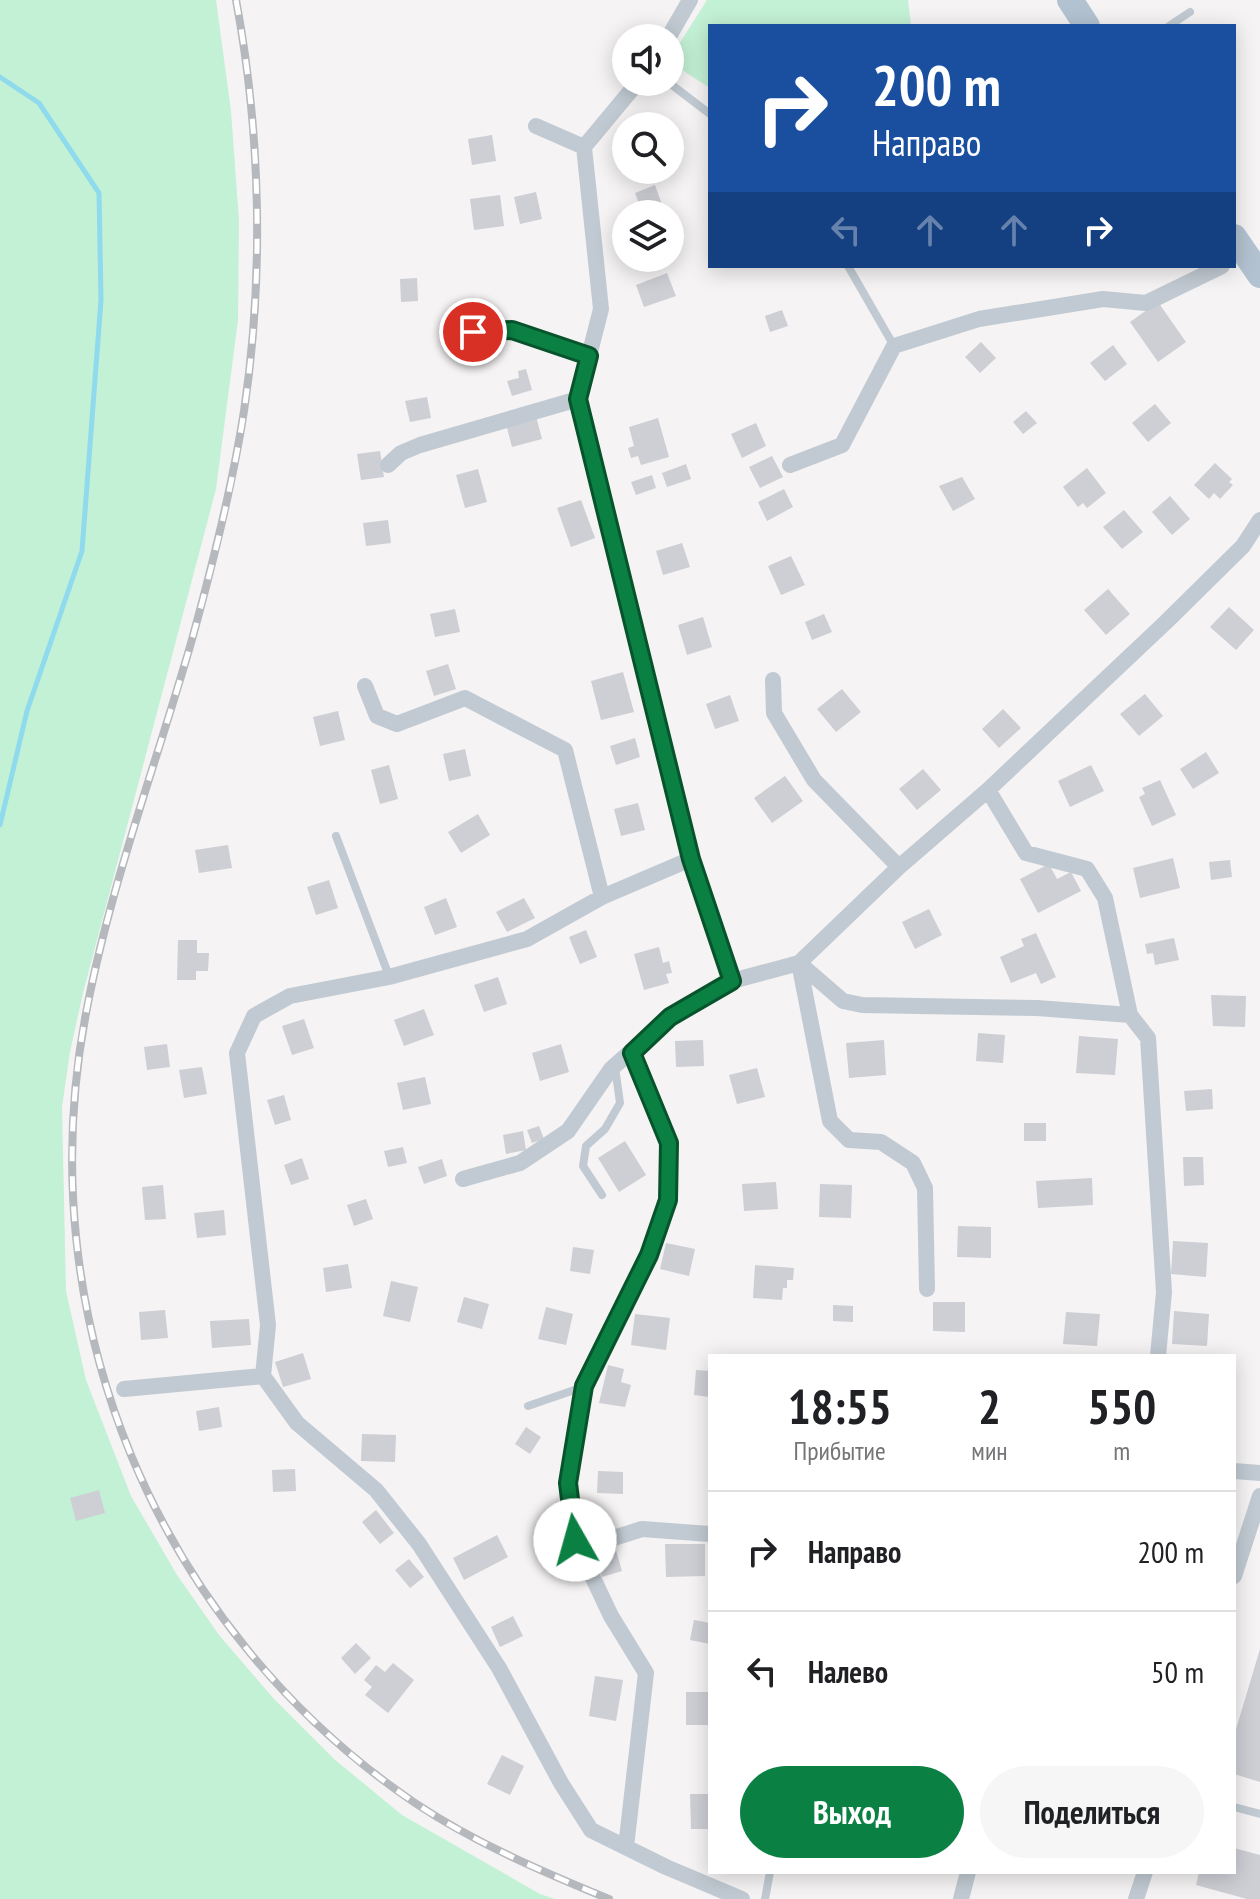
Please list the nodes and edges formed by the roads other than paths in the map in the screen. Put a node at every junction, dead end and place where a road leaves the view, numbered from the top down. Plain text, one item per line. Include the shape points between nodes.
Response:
1 (690, 0) edge
2 (1070, 0) edge
3 (1190, 12) dead end
4 (676, 24) edge
5 (1086, 24) edge
6 (1172, 24) edge
7 (684, 94) edge
8 (626, 96) edge
9 (708, 112) edge
10 (536, 126) dead end
11 (584, 147) junction
12 (849, 268) edge
13 (1220, 268) edge
14 (473, 332) dead end
15 (894, 346) junction
16 (589, 356) junction
17 (578, 399) junction
18 (388, 465) dead end
19 (790, 465) dead end
20 (1260, 520) edge
21 (773, 680) dead end
22 (365, 686) dead end
23 (988, 790) junction
24 (336, 836) dead end
25 (691, 859) junction
26 (899, 867) junction
27 (602, 897) junction
28 (799, 963) junction
29 (389, 977) junction
30 (732, 981) junction
31 (1130, 1015) junction
32 (632, 1053) junction
33 (615, 1066) junction
34 (463, 1179) dead end
35 (602, 1195) dead end
36 (927, 1289) dead end
37 (1158, 1354) edge
38 (263, 1376) junction
39 (584, 1386) junction
40 (124, 1389) dead end
41 (528, 1406) dead end
42 (1236, 1471) edge
43 (1260, 1473) edge
44 (1260, 1496) edge
45 (1256, 1520) edge
46 (708, 1534) edge
47 (575, 1540) junction
48 (1236, 1571) edge
49 (1236, 1808) edge
50 (1260, 1814) edge
51 (626, 1847) junction
52 (770, 1874) edge
53 (967, 1874) edge
54 (1144, 1874) edge
55 (742, 1899) edge
56 (765, 1899) edge
57 (961, 1899) edge
58 (1138, 1899) edge

1 - 4 street
2 - 5 main road
3 - 6 lane
7 - 9 lane
8 - 11 street
10 - 11 street
11 - 16 street via 601,309
12 - 15 lane
13 - 15 street via 1146,303 1103,299 979,319
14 - 16 lane via 512,330
15 - 19 street via 842,445
16 - 17 street
17 - 18 street via 420,445
17 - 25 street
20 - 23 street via 1243,546
21 - 26 street via 774,713 814,780
22 - 27 street via 377,716 397,724 465,698 565,750
23 - 26 street
23 - 31 street via 1026,853 1087,869 1105,898
24 - 29 lane
25 - 27 street
25 - 30 street
26 - 28 street
27 - 29 street via 527,939
28 - 30 street
28 - 31 street via 843,1001 862,1005
28 - 36 street via 830,1121 849,1140 881,1142 913,1163 925,1188
29 - 38 street via 290,996 254,1016 237,1053 268,1325
30 - 32 street via 670,1017
31 - 37 street via 1148,1038 1164,1292
32 - 33 street
32 - 39 street via 669,1143 668,1200 649,1255
33 - 34 street via 568,1131 520,1163
33 - 35 lane via 620,1103 605,1129 586,1146 583,1166
38 - 40 street
38 - 51 street via 297,1423 376,1490 419,1544 499,1668 591,1830
39 - 41 lane
39 - 47 street via 568,1483
42 - 43 street
44 - 45 street
45 - 48 street
46 - 47 street via 642,1529 604,1541
47 - 51 street via 611,1616 646,1673
49 - 50 lane
51 - 55 street
52 - 56 lane
53 - 57 street
54 - 58 street

